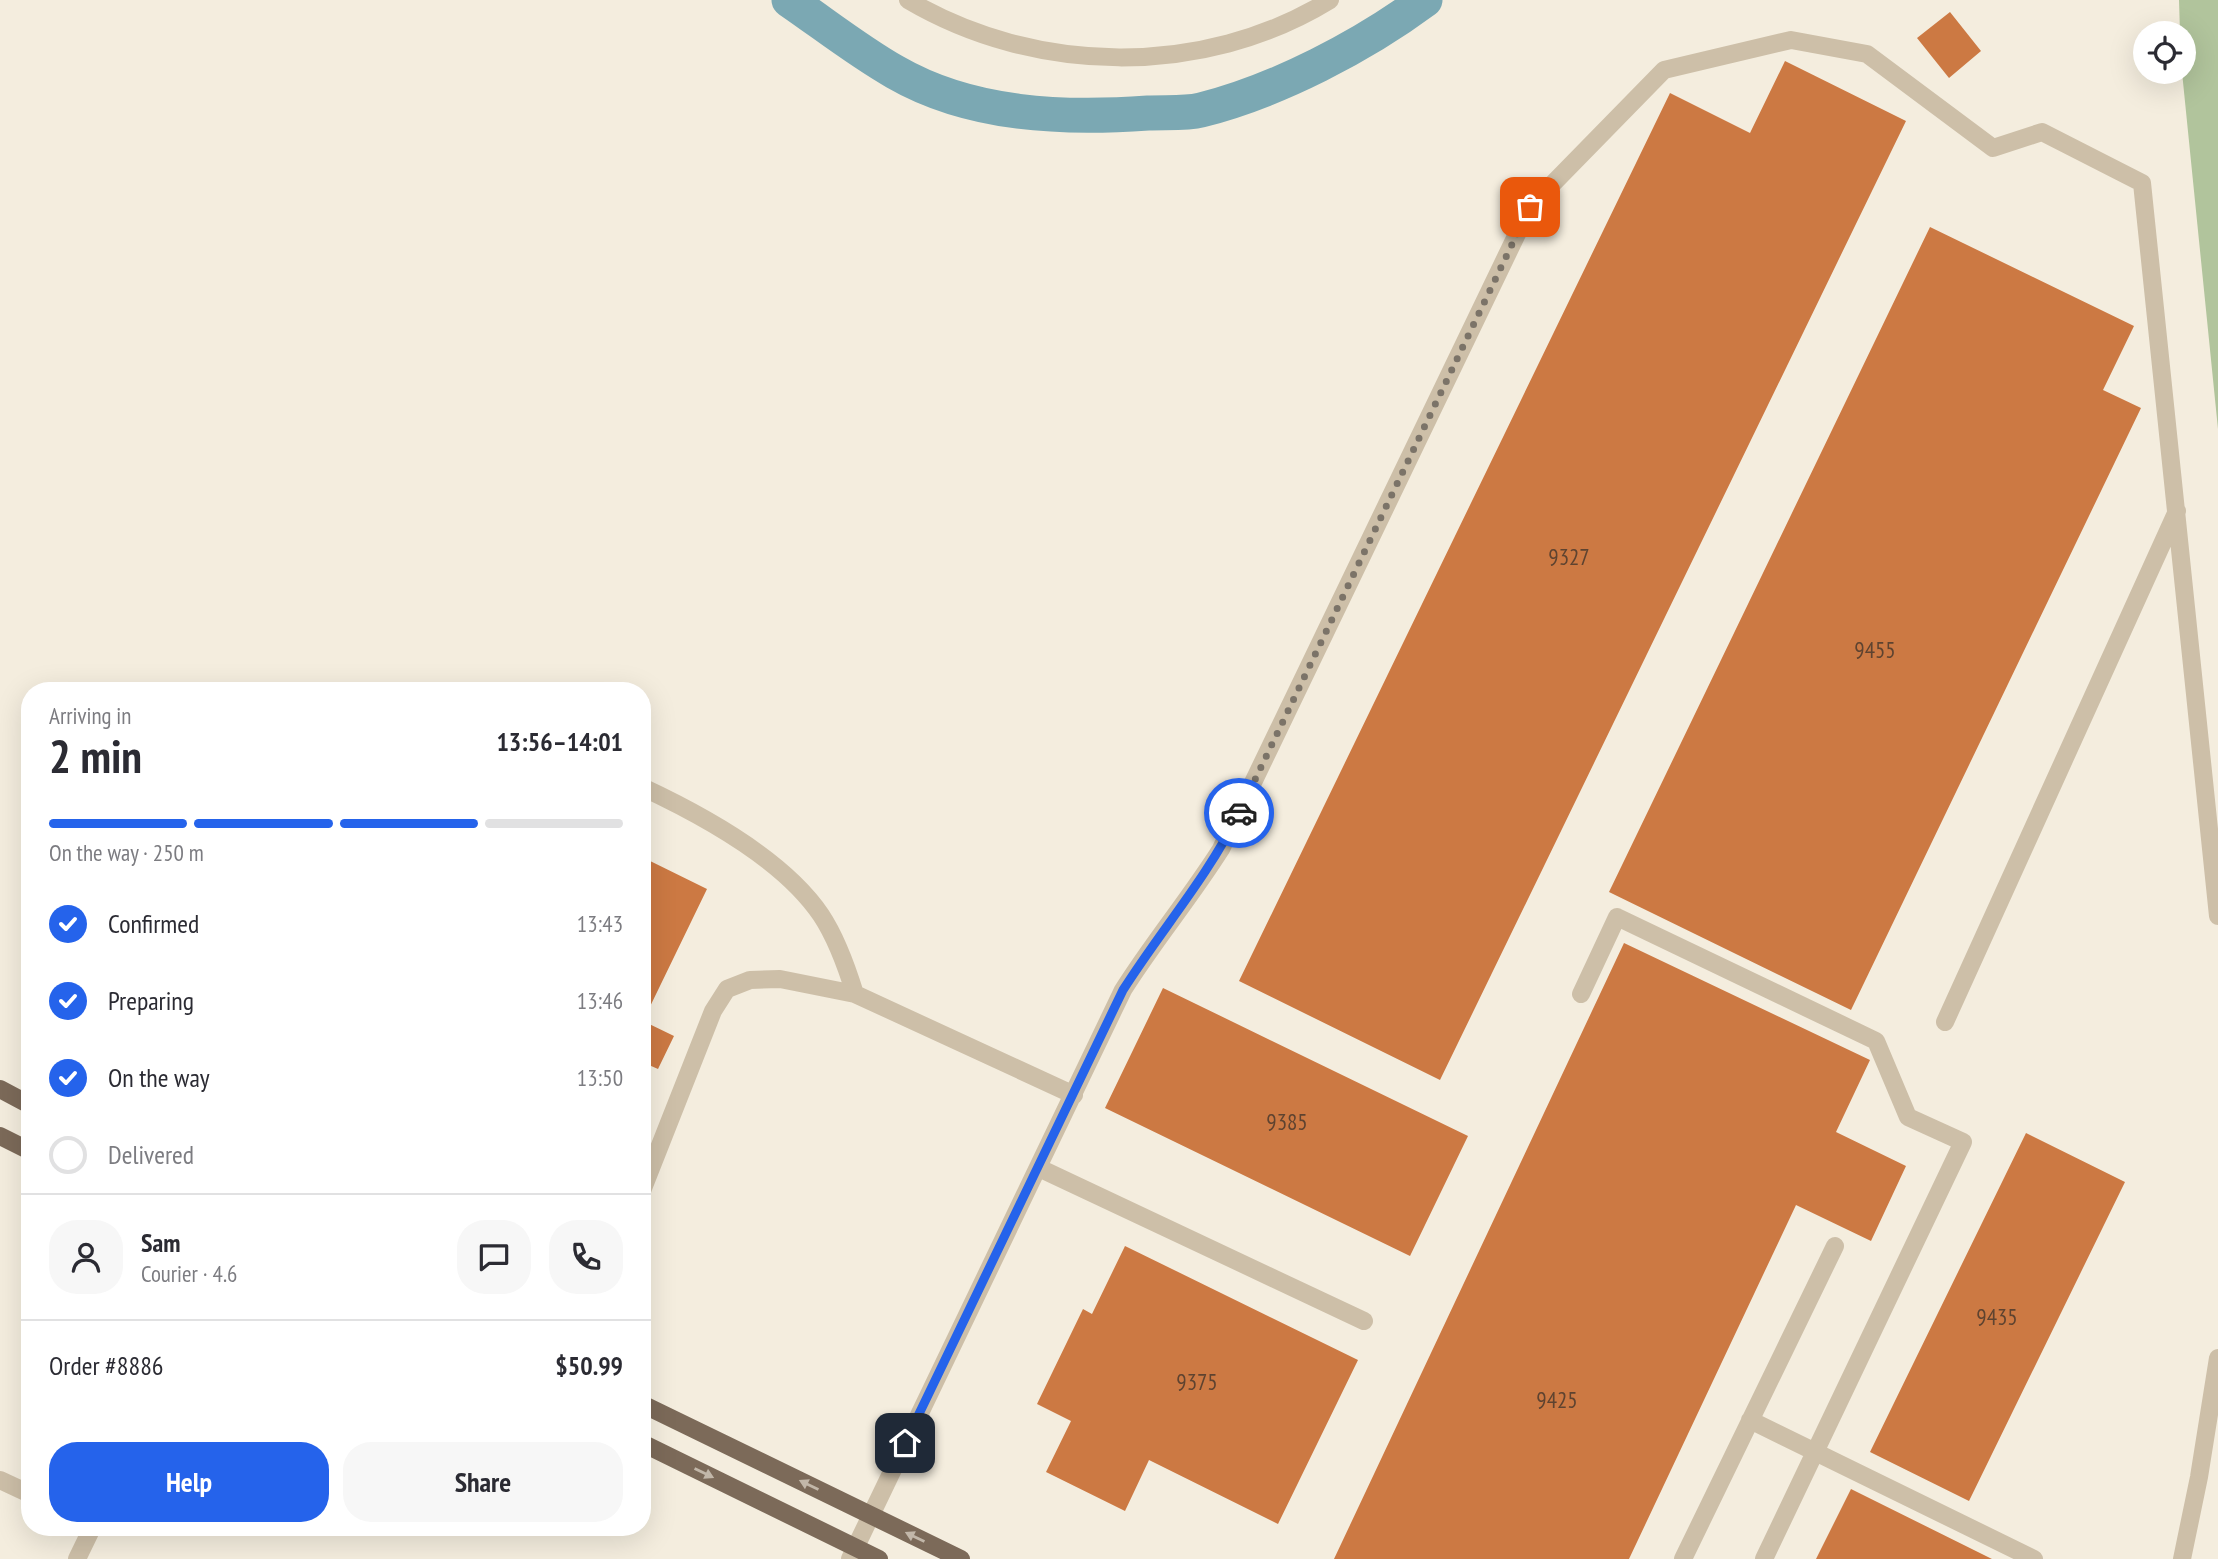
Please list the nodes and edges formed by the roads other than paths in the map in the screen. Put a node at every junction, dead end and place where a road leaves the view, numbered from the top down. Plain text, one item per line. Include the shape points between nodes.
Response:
1 (908, 0) edge
2 (1330, 0) edge
3 (2177, 511) junction
4 (651, 792) edge
5 (2218, 916) edge
6 (855, 994) junction
7 (1581, 994) dead end
8 (1945, 1022) dead end
9 (0, 1089) edge
10 (1074, 1095) junction
11 (21, 1100) edge
12 (0, 1136) edge
13 (21, 1146) edge
14 (651, 1168) edge
15 (1039, 1168) junction
16 (1835, 1246) dead end
17 (1364, 1321) dead end
18 (2218, 1358) edge
19 (651, 1408) edge
20 (1750, 1420) junction
21 (651, 1448) edge
22 (1814, 1451) junction
23 (0, 1480) edge
24 (21, 1490) edge
25 (870, 1515) junction
26 (88, 1536) edge
27 (853, 1553) edge
28 (77, 1559) edge
29 (879, 1559) edge
30 (961, 1559) edge
31 (1683, 1559) edge
32 (1764, 1559) edge
33 (2034, 1559) edge
34 (2182, 1559) edge

1 - 2 street via 946,21 1026,48 1115,57 1168,56 1213,48 1266,33
3 - 5 street
3 - 8 street
3 - 10 street via 2143,183 2042,132 1993,148 1867,54 1791,40 1664,70 1530,207 1222,849 1123,990
4 - 6 street via 748,847 790,880 821,915
6 - 10 street
6 - 14 street via 780,979 750,980 727,989 713,1011
7 - 22 street via 1618,916 1876,1041 1908,1117 1963,1142
9 - 11 main road
10 - 15 street
12 - 13 main road
15 - 17 street
15 - 25 street
16 - 20 street
18 - 34 street
25 -> 19 main road
20 - 22 street
20 - 31 street
21 -> 27 main road
22 - 32 street
22 - 33 street
23 - 24 street
25 - 27 street
30 -> 25 main road
26 - 28 street
27 - 29 main road

